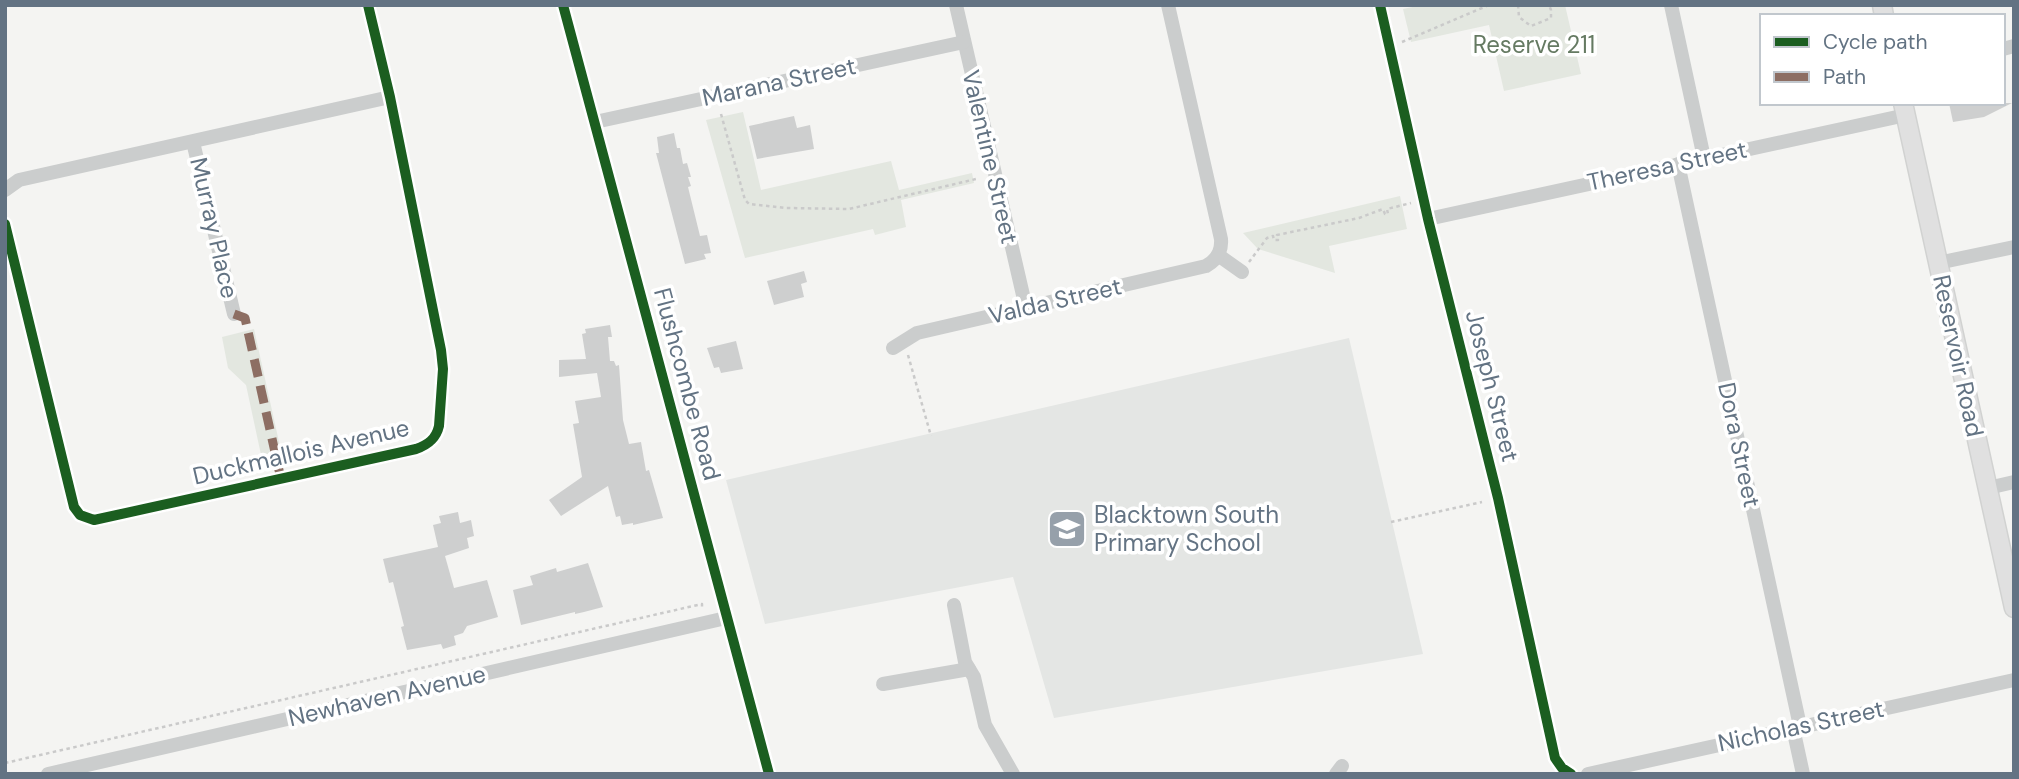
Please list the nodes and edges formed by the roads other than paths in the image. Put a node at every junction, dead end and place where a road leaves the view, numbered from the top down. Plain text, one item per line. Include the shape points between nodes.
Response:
1 (368, 5) edge
2 (563, 5) edge
3 (956, 5) edge
4 (1168, 5) edge
5 (1380, 5) edge
6 (1671, 5) edge
7 (964, 42) junction
8 (390, 97) junction
9 (1904, 109) edge
10 (595, 122) junction
11 (193, 142) junction
12 (1704, 158) junction
13 (1678, 164) junction
14 (5, 190) edge
15 (1428, 219) junction
16 (5, 224) edge
17 (2014, 247) edge
18 (1218, 255) junction
19 (1938, 263) junction
20 (1242, 272) road end
21 (1026, 308) junction
22 (234, 314) dead end
23 (897, 345) road end
24 (2014, 482) edge
25 (1988, 488) junction
26 (954, 605) dead end
27 (2014, 608) edge
28 (726, 618) junction
29 (969, 669) junction
30 (2014, 680) edge
31 (883, 684) dead end
32 (1796, 727) junction
33 (1568, 773) edge
34 (48, 774) edge
35 (769, 774) edge
36 (1013, 774) edge
37 (1588, 774) edge
38 (1803, 774) edge

1 - 8 street, Duckmallois Avenue
2 - 10 street, Flushcombe Road
3 - 7 street, Valentine Street
4 - 18 street via 1221,239
5 - 15 street, Joseph Street
6 - 12 street
7 - 10 street, Marana Street
7 - 21 street, Valentine Street
8 - 11 street
8 - 16 street, Duckmallois Avenue via 442,359 439,426 423,446 94,520 84,518 74,507
9 - 12 street, Theresa Street
9 - 19 main road, Reservoir Road
10 - 28 street, Flushcombe Road
11 - 14 street via 19,180
11 - 22 street, Murray Place
12 - 13 street, Theresa Street
13 - 15 street, Theresa Street
13 - 32 street, Dora Street
15 - 33 street, Joseph Street via 1498,498 1555,758
17 - 19 street
18 - 20 street
18 - 21 street, Valda Street via 1206,266
19 - 25 main road, Reservoir Road
21 - 23 street, Valda Street via 917,333
24 - 25 street
25 - 27 main road, Reservoir Road
26 - 29 street
28 - 34 street, Newhaven Avenue
28 - 35 street, Flushcombe Road
29 - 31 street
29 - 36 street via 985,725
30 - 32 street, Nicholas Street
32 - 37 street, Nicholas Street
32 - 38 street, Dora Street

